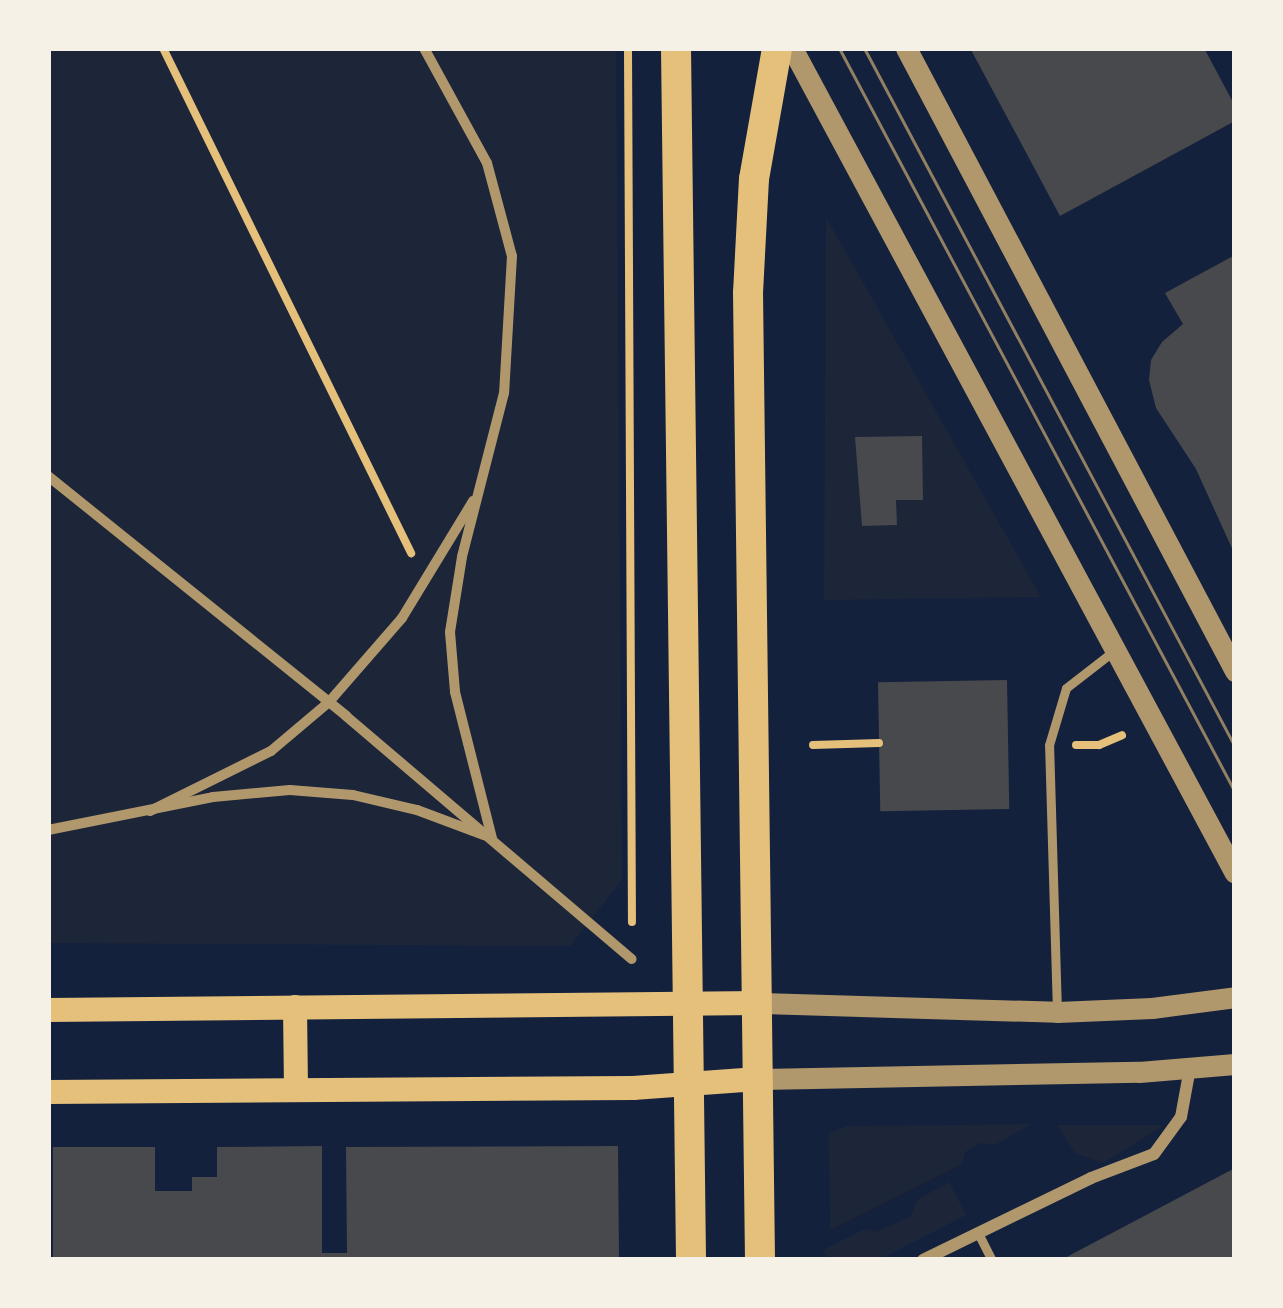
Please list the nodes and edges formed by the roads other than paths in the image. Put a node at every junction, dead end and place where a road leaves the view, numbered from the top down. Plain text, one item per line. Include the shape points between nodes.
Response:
1 (424, 48) edge
2 (676, 48) edge
3 (777, 48) edge
4 (792, 48) edge
5 (906, 48) edge
6 (48, 476) edge
7 (484, 482) junction
8 (1115, 650) junction
9 (1235, 671) edge
10 (329, 702) junction
11 (151, 812) junction
12 (48, 830) edge
13 (492, 838) junction
14 (1235, 873) edge
15 (632, 959) road end
16 (1235, 997) edge
17 (687, 1002) junction
18 (759, 1003) junction
19 (295, 1006) junction
20 (48, 1010) edge
21 (1057, 1012) junction
22 (1235, 1064) edge
23 (1190, 1068) junction
24 (758, 1078) junction
25 (688, 1084) junction
26 (296, 1089) junction
27 (48, 1092) edge
28 (978, 1234) junction
29 (691, 1260) edge
30 (760, 1260) edge
31 (923, 1260) edge
32 (992, 1260) edge

1 - 7 street via 487,163 512,256 504,393
2 - 17 main road
3 - 18 main road via 754,178 748,272
4 - 8 street
5 - 9 street
6 - 10 street
7 - 10 street via 402,618
7 - 13 street via 450,632 455,692
8 - 14 street
8 - 21 lane via 1066,688 1049,745
10 - 11 street via 271,751
10 - 13 street
11 - 12 street
11 - 13 street via 213,797 311,791 417,810
13 - 15 street
16 - 21 street
17 - 18 main road
17 - 19 main road
17 - 25 main road
18 - 21 street
18 - 24 main road
19 - 20 main road
19 - 26 main road
22 - 23 street
23 - 24 street
23 - 28 street via 1181,1117 1164,1146
24 - 25 main road
24 - 30 main road
25 - 26 main road
25 - 29 main road
26 - 27 main road
28 - 31 street
28 - 32 lane

